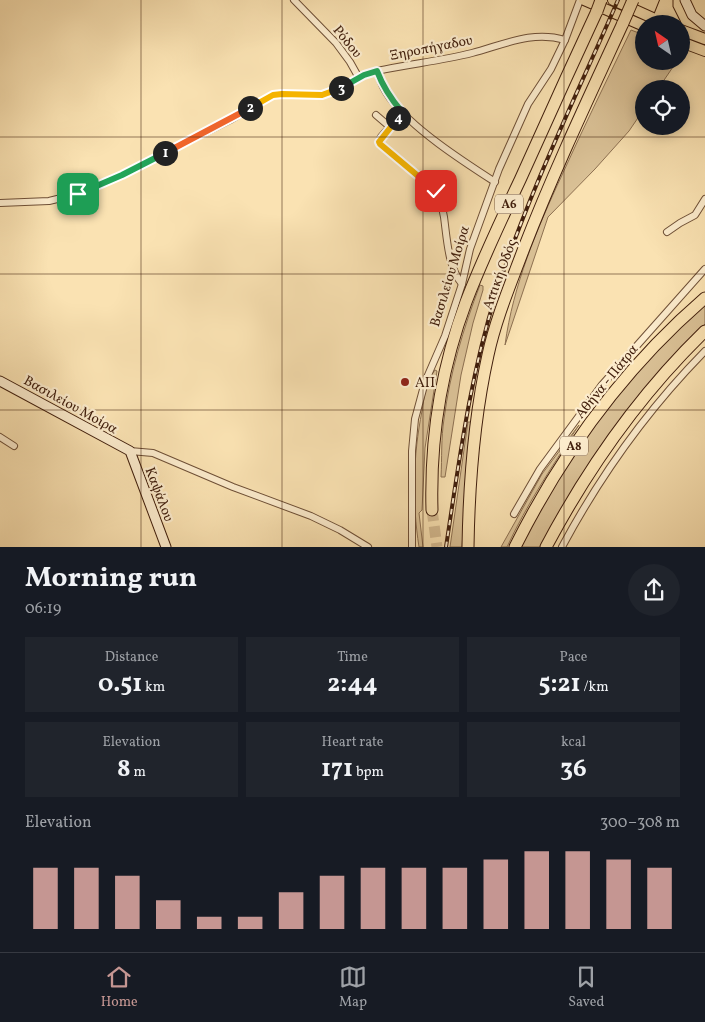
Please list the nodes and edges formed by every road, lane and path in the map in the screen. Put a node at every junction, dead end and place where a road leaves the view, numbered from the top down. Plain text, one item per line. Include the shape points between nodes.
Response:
1 (294, 0) edge
2 (580, 0) edge
3 (584, 0) edge
4 (613, 0) edge
5 (633, 0) edge
6 (666, 0) edge
7 (685, 0) edge
8 (599, 5) edge
9 (643, 15) edge
10 (661, 15) edge
11 (670, 15) edge
12 (635, 22) edge
13 (705, 26) edge
14 (690, 33) edge
15 (705, 39) edge
16 (565, 40) junction
17 (690, 45) edge
18 (705, 51) edge
19 (377, 71) junction
20 (360, 78) junction
21 (402, 112) junction
22 (376, 115) dead end
23 (390, 127) junction
24 (495, 182) junction
25 (705, 199) edge
26 (0, 203) edge
27 (667, 232) dead end
28 (705, 269) edge
29 (462, 284) junction
30 (705, 290) edge
31 (705, 298) edge
32 (705, 331) edge
33 (705, 351) edge
34 (636, 365) junction
35 (0, 381) edge
36 (0, 437) edge
37 (14, 446) dead end
38 (130, 451) junction
39 (432, 510) tunnel mouth
40 (514, 514) dead end
41 (166, 547) edge
42 (368, 547) edge
43 (412, 547) edge
44 (468, 547) edge
45 (515, 547) edge
46 (546, 547) edge
47 (562, 547) edge

1 - 20 street, Ρόδου via 336,44
2 - 16 street, Βασιλείου Μοίρα
3 - 12 main road
4 - 9 main road
5 - 44 highway, Αττική Οδός / Α6, bridge via 543,199 504,300 488,354 478,407
6 - 10 highway
6 - 11 highway
7 - 13 street via 692,15
8 - 39 highway, Αττική Οδός / Α6 via 466,303 439,404 432,464
14 - 15 main road
16 - 19 street, Ξηροπήγαδου via 543,37 507,41 471,53
16 - 24 street, Βασιλείου Μοίρα via 528,104
17 - 18 main road
19 - 20 street, Ξηροπήγαδου
19 - 21 street via 381,83
20 - 26 street, Ξηροπήγαδου via 322,95 273,95 122,175 78,194 49,201
21 - 23 street
21 - 24 street
22 - 23 street
23 - 29 street via 380,144 440,196 455,276
24 - 29 street, Βασιλείου Μοίρα via 470,249
25 - 27 street via 695,215
28 - 40 street via 601,386 540,469
29 - 43 street, Βασιλείου Μοίρα via 425,382 415,420 410,482
30 - 34 highway
31 - 34 highway, Αθήνα - Πάτρα / Α8
32 - 46 highway, Α8 via 657,382 623,425 572,501
33 - 47 street via 633,436
34 - 45 highway, Αθήνα - Πάτρα / Α8 via 565,460
35 - 38 street, Βασιλείου Μοίρα
36 - 37 street
38 - 41 street, Καψάλου
38 - 42 street via 151,452 311,516

